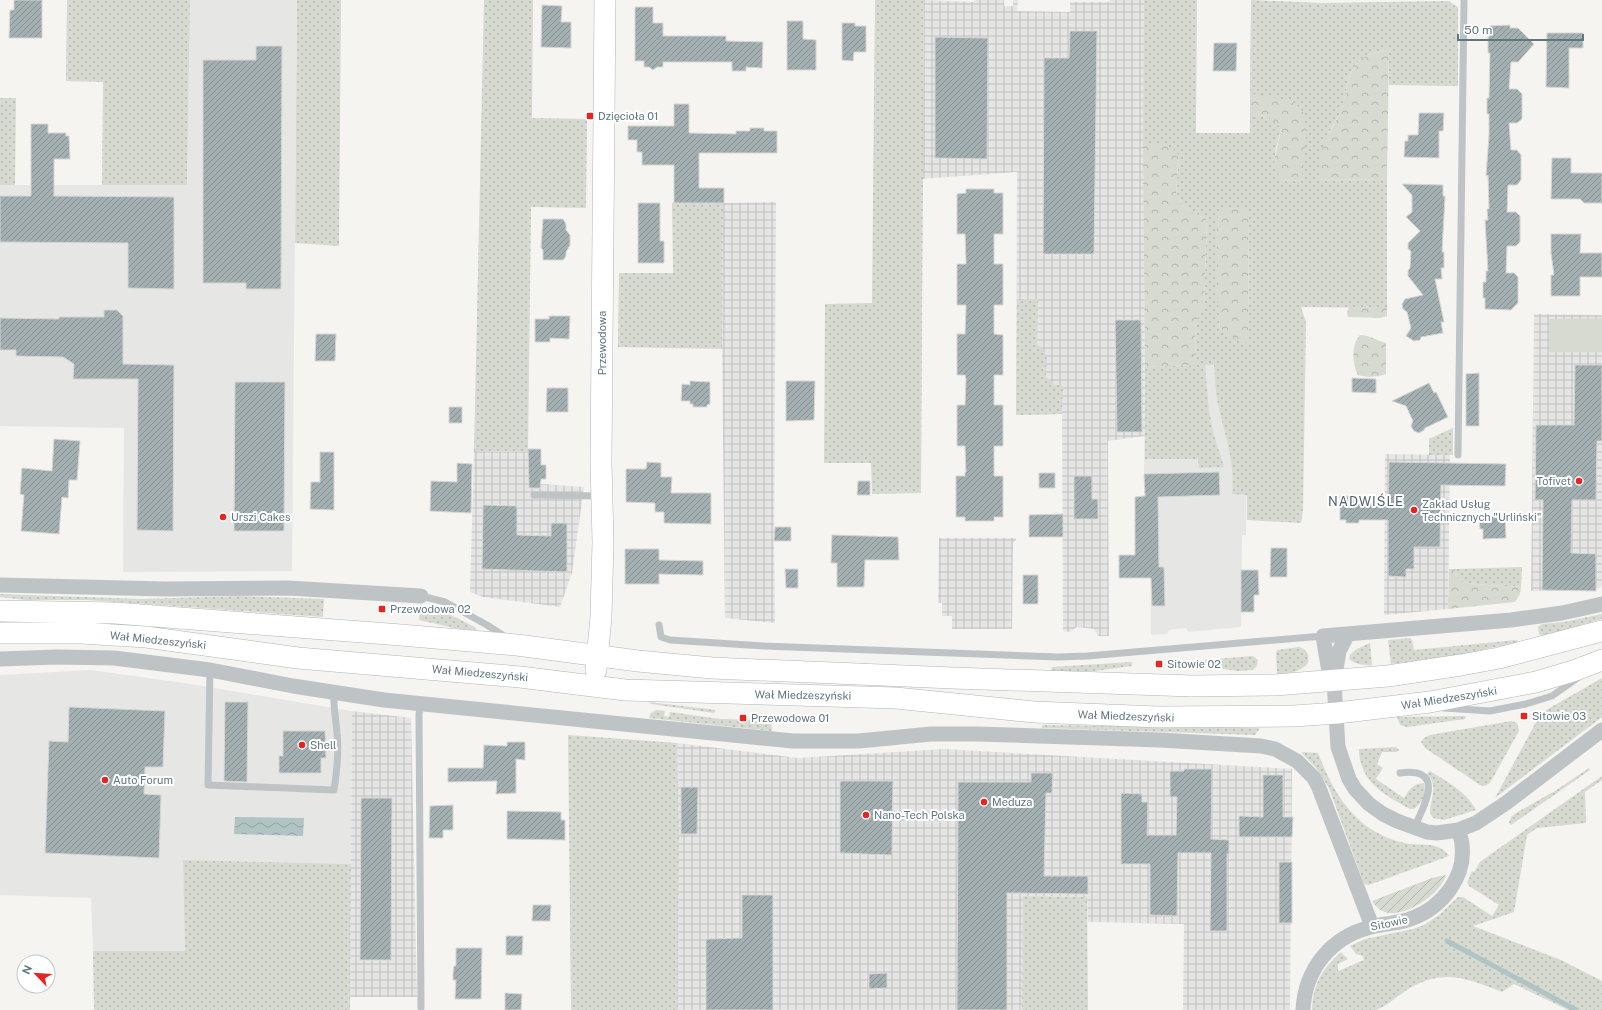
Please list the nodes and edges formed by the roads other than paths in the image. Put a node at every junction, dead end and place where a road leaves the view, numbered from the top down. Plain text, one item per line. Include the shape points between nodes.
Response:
1 (605, 0) edge
2 (1464, 0) edge
3 (1458, 455) dead end
4 (534, 495) dead end
5 (602, 496) junction
6 (0, 585) edge
7 (421, 596) joint
8 (1602, 604) edge
9 (0, 611) edge
10 (659, 625) dead end
11 (1602, 631) edge
12 (0, 633) edge
13 (1348, 634) junction
14 (1323, 636) junction
15 (517, 645) junction
16 (597, 656) junction
17 (0, 659) edge
18 (1602, 661) edge
19 (210, 670) junction
20 (1334, 681) junction
21 (594, 686) junction
22 (334, 692) junction
23 (422, 704) junction
24 (1337, 713) junction
25 (1602, 730) edge
26 (1400, 773) dead end
27 (1414, 828) junction
28 (1458, 830) junction
29 (1372, 926) junction
30 (421, 1008) dead end
31 (1303, 1010) edge

1 - 5 main road, Przewodowa
2 - 3 lane
4 - 5 lane
5 - 16 main road, Przewodowa via 603,563
6 - 7 street via 166,590 288,588
7 - 15 lane via 445,602 487,624
8 - 13 street via 1511,620
9 - 15 main road, Wał Miedzeszyński via 123,614
10 - 14 lane via 660,637 670,640 1058,657
11 - 20 main road, Wał Miedzeszyński via 1461,665
12 - 21 main road, Wał Miedzeszyński via 53,632 146,637 298,658
13 - 14 street
13 - 20 street via 1339,651
14 - 20 street via 1328,666
15 - 16 main road, Wał Miedzeszyński
16 - 20 main road, Wał Miedzeszyński via 746,670 1086,683 1220,686
16 - 21 main road, Przewodowa
17 - 19 street, Wał Miedzeszyński via 107,658
18 - 24 main road, Wał Miedzeszyński via 1559,676 1513,687 1412,705
19 - 22 street, Wał Miedzeszyński
19 - 22 lane via 208,786 334,790 338,762
20 - 24 street
21 - 24 main road, Wał Miedzeszyński via 664,692 896,698 1034,712 1084,714 1227,717
22 - 23 street, Wał Miedzeszyński
23 - 29 street, Wał Miedzeszyński via 793,741 859,741 931,734 977,734 1160,740 1273,748 1296,761 1314,778
23 - 30 lane via 419,714
24 - 27 street via 1338,747 1355,790 1383,814
25 - 28 street via 1486,817
26 - 27 lane via 1416,772 1427,780 1429,786 1429,793
27 - 28 street via 1437,833
28 - 29 street, Sitowie via 1462,844 1461,866 1454,884 1442,900 1413,918
29 - 31 street, Sitowie via 1350,934 1320,959 1310,976

